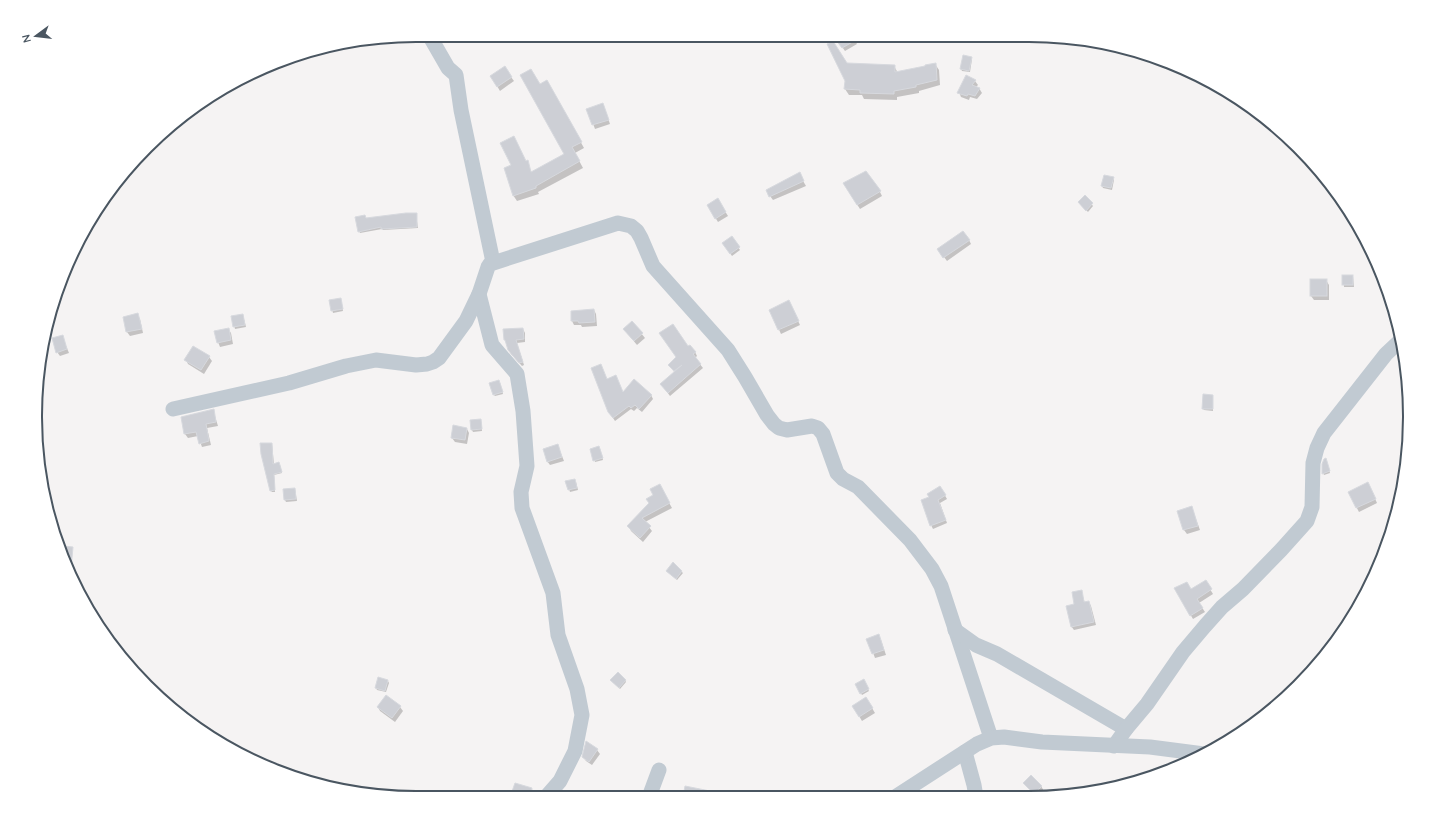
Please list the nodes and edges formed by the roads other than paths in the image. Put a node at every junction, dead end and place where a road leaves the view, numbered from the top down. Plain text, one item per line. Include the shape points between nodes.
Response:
1 (434, 42) edge
2 (493, 262) junction
3 (479, 294) junction
4 (1396, 344) edge
5 (174, 409) dead end
6 (955, 630) junction
7 (1126, 729) junction
8 (991, 738) junction
9 (1114, 746) junction
10 (965, 752) junction
11 (1193, 753) edge
12 (659, 770) dead end
13 (551, 791) edge
14 (650, 791) edge
15 (904, 791) edge
16 (975, 791) edge

1 - 2 street via 448,68 456,75
2 - 3 street via 488,267
2 - 6 street via 618,223 631,226 642,238 653,266 728,350 774,424 787,430 812,426 818,428 837,473 858,487 910,540 932,569 941,586
3 - 5 street via 466,321 439,358 433,362 416,365 376,360
3 - 13 street via 492,345 517,374 527,466 521,492 522,508 553,593 558,635 577,689 582,715 574,751 560,780
4 - 7 street via 1324,433 1316,448 1312,507 1306,521 1205,626
6 - 7 street via 976,645 997,654
6 - 8 street
7 - 9 street
8 - 9 street
8 - 10 street
9 - 11 street
10 - 15 street
10 - 16 street
12 - 14 street

